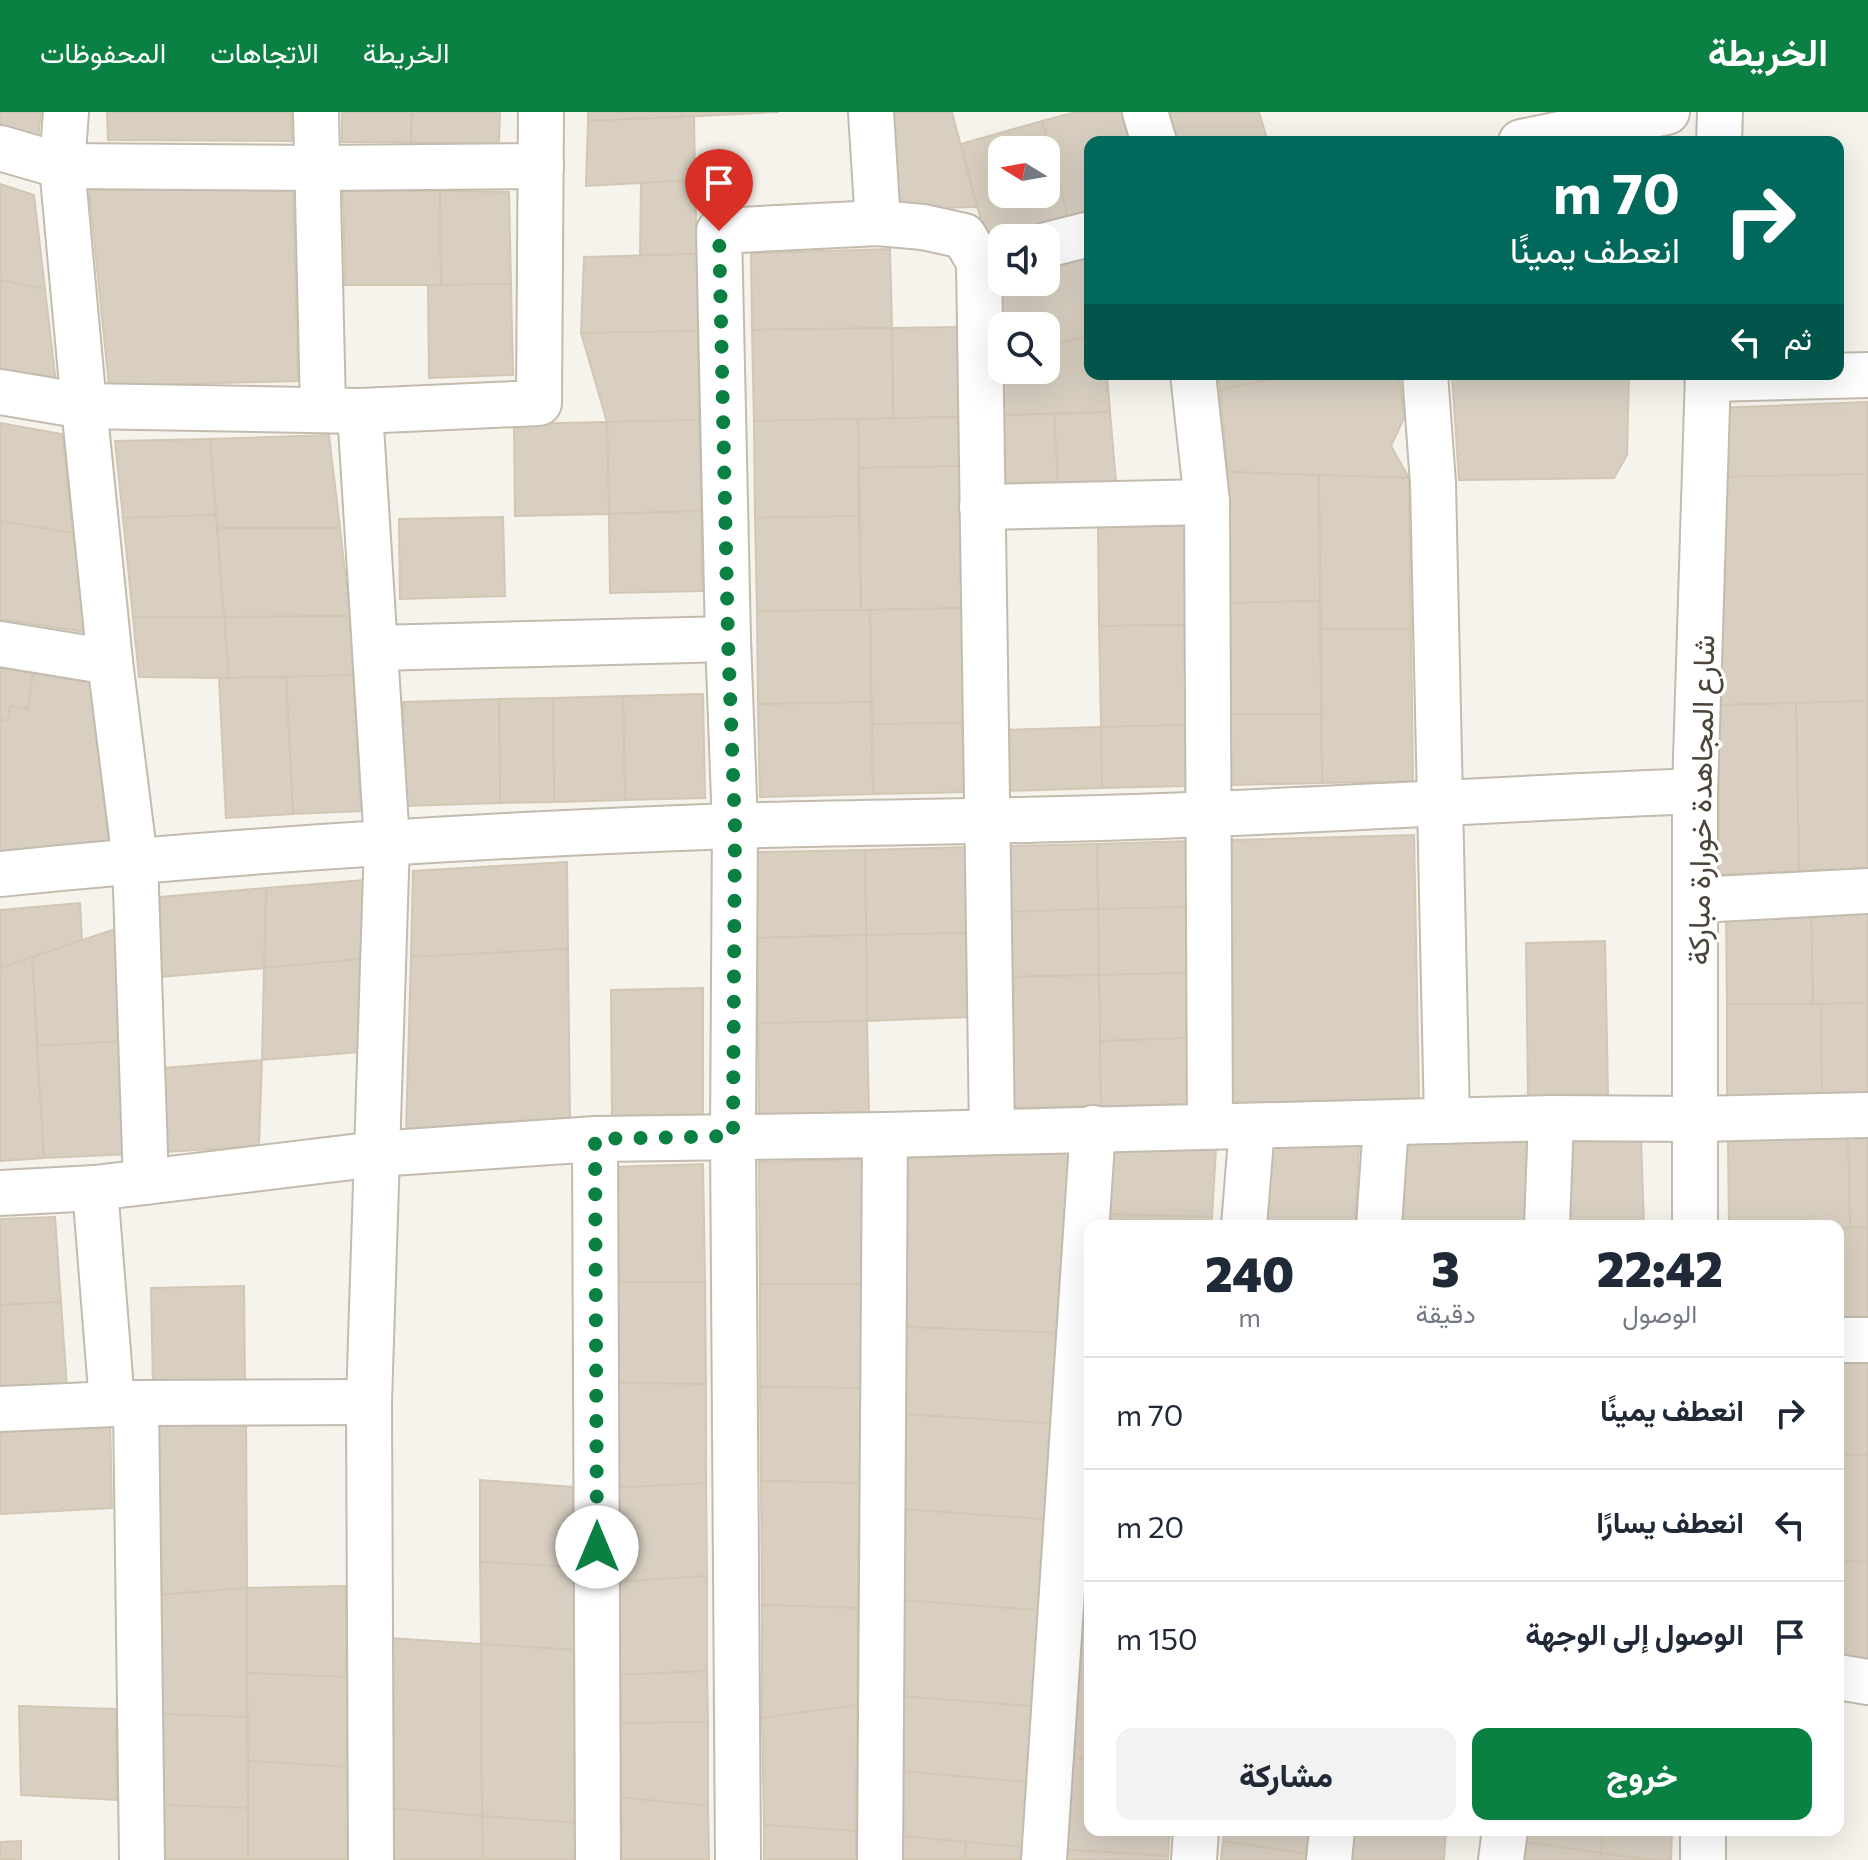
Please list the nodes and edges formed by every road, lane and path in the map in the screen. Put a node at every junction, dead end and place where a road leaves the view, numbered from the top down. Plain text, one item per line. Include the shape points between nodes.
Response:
1 (66, 112) edge
2 (316, 112) edge
3 (541, 112) edge
4 (871, 112) edge
5 (1145, 112) edge
6 (1667, 112) edge
7 (1720, 112) edge
8 (1152, 136) edge
9 (1550, 136) edge
10 (1719, 136) edge
11 (0, 148) edge
12 (62, 166) junction
13 (541, 166) junction
14 (317, 168) junction
15 (878, 223) junction
16 (1084, 236) edge
17 (1060, 242) edge
18 (988, 257) edge
19 (989, 296) edge
20 (1844, 375) edge
21 (1868, 375) edge
22 (1194, 380) edge
23 (1425, 380) edge
24 (1708, 380) edge
25 (0, 392) edge
26 (84, 406) junction
27 (341, 409) junction
28 (1207, 502) junction
29 (982, 507) junction
30 (728, 639) junction
31 (0, 644) edge
32 (376, 648) junction
33 (110, 662) junction
34 (1695, 791) junction
35 (1440, 801) junction
36 (1208, 815) junction
37 (988, 822) junction
38 (735, 826) junction
39 (387, 842) junction
40 (135, 860) junction
41 (0, 874) edge
42 (1868, 891) edge
43 (1697, 900) junction
44 (1868, 1115) edge
45 (1551, 1118) junction
46 (1696, 1119) junction
47 (1447, 1121) junction
48 (1386, 1124) junction
49 (1210, 1126) junction
50 (1252, 1127) junction
51 (1093, 1128) junction
52 (992, 1132) junction
53 (885, 1135) junction
54 (733, 1136) junction
55 (595, 1139) junction
56 (377, 1154) junction
57 (146, 1182) junction
58 (95, 1188) junction
59 (0, 1193) edge
60 (1087, 1220) edge
61 (1244, 1220) edge
62 (1379, 1220) edge
63 (1547, 1220) edge
64 (1695, 1220) edge
65 (1084, 1262) edge
66 (1844, 1340) edge
67 (1868, 1340) edge
68 (369, 1402) junction
69 (124, 1403) junction
70 (0, 1409) edge
71 (1844, 1678) edge
72 (1868, 1682) edge
73 (1196, 1836) edge
74 (1331, 1836) edge
75 (1504, 1836) edge
76 (1703, 1836) edge
77 (142, 1860) edge
78 (371, 1860) edge
79 (598, 1860) edge
80 (738, 1860) edge
81 (880, 1860) edge
82 (1044, 1860) edge
83 (1194, 1860) edge
84 (1329, 1860) edge
85 (1501, 1860) edge
86 (1703, 1860) edge

1 - 12 street
2 - 14 street
3 - 13 street
4 - 15 street
5 - 8 street
6 - 9 street
7 - 10 street
11 - 12 street
12 - 14 street
12 - 26 street
13 - 14 street
13 - 27 street via 539,403
14 - 27 street
15 - 18 street via 964,236
15 - 30 street via 719,231
16 - 17 street
19 - 29 street
20 - 21 street
22 - 28 street
23 - 35 street
24 - 34 street, شارع المجاهدة خورارة مباركة
25 - 26 street
26 - 27 street
26 - 33 street
27 - 32 street
28 - 29 street
28 - 36 street
29 - 37 street
30 - 32 street
30 - 38 street
31 - 33 street
32 - 39 street
33 - 40 street
34 - 35 street
34 - 43 street, شارع المجاهدة خورارة مباركة
35 - 36 street
35 - 47 street
36 - 37 street
36 - 49 street
37 - 38 street
37 - 52 street
38 - 39 street
38 - 54 street
39 - 40 street
39 - 56 street
40 - 41 street
40 - 57 street
42 - 43 street
43 - 46 street, شارع المجاهدة خورارة مباركة
44 - 46 street
45 - 46 street
45 - 47 street
45 - 63 street
46 - 64 street, شارع المجاهدة خورارة مباركة
47 - 48 street
48 - 50 street
48 - 62 street
49 - 50 street
49 - 51 street
50 - 61 street
51 - 52 street
51 - 60 street
52 - 53 street
53 - 54 street
53 - 81 street
54 - 55 street
54 - 80 street
55 - 56 street
55 - 79 street
56 - 57 street
56 - 68 street
57 - 58 street
58 - 59 street
58 - 69 street
65 - 82 street
66 - 67 street
68 - 69 street
68 - 78 street
69 - 70 street
69 - 77 street
71 - 72 street
73 - 83 street
74 - 84 street
75 - 85 street
76 - 86 street

